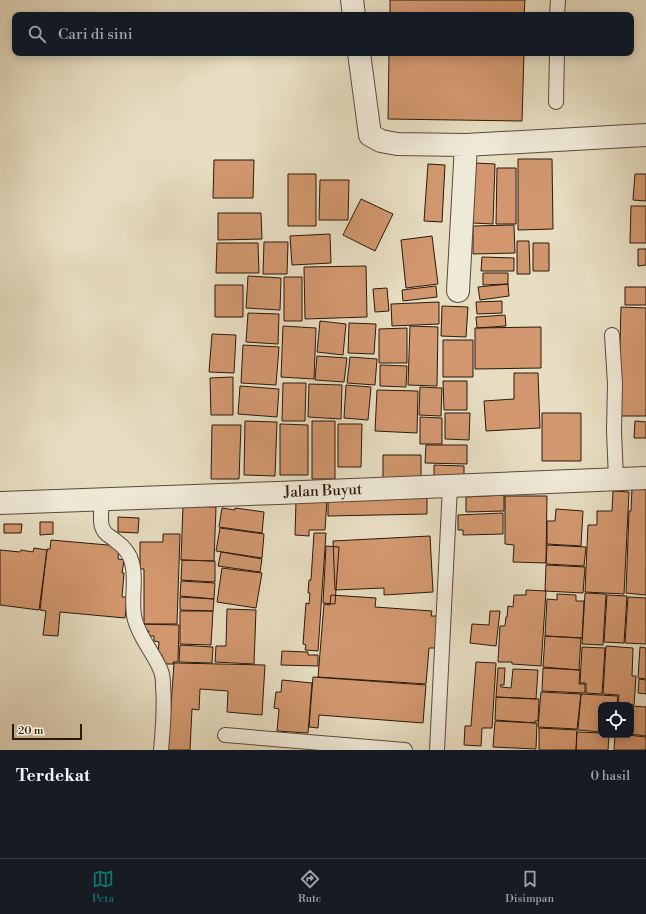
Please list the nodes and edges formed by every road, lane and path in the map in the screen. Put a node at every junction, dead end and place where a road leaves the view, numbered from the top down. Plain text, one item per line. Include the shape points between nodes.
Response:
1 (352, 0) edge
2 (558, 0) edge
3 (354, 12) edge
4 (557, 12) edge
5 (359, 56) edge
6 (557, 56) edge
7 (556, 102) dead end
8 (646, 135) edge
9 (466, 145) junction
10 (458, 291) dead end
11 (612, 335) dead end
12 (646, 478) edge
13 (616, 479) junction
14 (450, 486) junction
15 (102, 499) junction
16 (0, 502) edge
17 (225, 735) dead end
18 (161, 750) edge
19 (405, 750) edge
20 (437, 750) edge

1 - 3 street
2 - 4 lane
5 - 9 street via 370,135 381,141 397,144
6 - 7 lane
8 - 9 street
9 - 10 street
11 - 13 lane
12 - 13 street, Jalan Buyut
13 - 14 street, Jalan Buyut
14 - 15 street, Jalan Buyut
14 - 20 lane
15 - 16 street, Jalan Buyut
15 - 18 lane via 102,529 122,546 132,563 134,618 162,673 164,711
17 - 19 lane

